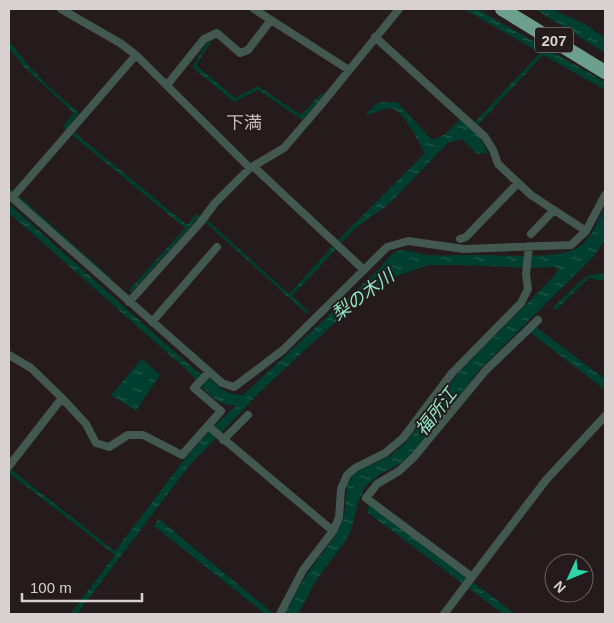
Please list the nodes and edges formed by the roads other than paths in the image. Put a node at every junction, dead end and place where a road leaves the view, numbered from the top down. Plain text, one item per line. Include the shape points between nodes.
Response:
1 (61, 9) edge
2 (254, 9) edge
3 (399, 9) edge
4 (502, 9) edge
5 (271, 20) junction
6 (375, 37) junction
7 (136, 55) junction
8 (349, 70) junction
9 (605, 72) edge
10 (167, 86) junction
11 (253, 167) junction
12 (518, 183) junction
13 (13, 195) edge
14 (605, 195) edge
15 (554, 210) junction
16 (586, 231) junction
17 (531, 234) dead end
18 (460, 239) dead end
19 (529, 246) junction
20 (217, 247) dead end
21 (364, 270) junction
22 (129, 302) junction
23 (538, 320) dead end
24 (152, 322) junction
25 (9, 355) edge
26 (209, 372) junction
27 (62, 398) junction
28 (248, 415) dead end
29 (605, 416) edge
30 (208, 426) junction
31 (223, 440) junction
32 (9, 466) edge
33 (333, 531) junction
34 (472, 576) junction
35 (280, 614) edge
36 (444, 614) edge

1 - 7 street
2 - 5 street
3 - 6 street
4 - 9 highway, 207
5 - 8 street
5 - 10 street via 248,50 240,53 217,33 204,39
6 - 8 street
6 - 12 street via 485,137 498,164
7 - 10 street
7 - 13 street
8 - 11 street via 284,148
10 - 11 street
11 - 21 street
11 - 22 street via 215,203
12 - 15 street
12 - 18 street via 466,237
13 - 22 street
14 - 16 street
15 - 16 street
15 - 17 street
16 - 19 street via 571,245
19 - 21 street via 464,249 408,241 387,248
19 - 33 street via 528,289 520,303 452,373 403,438 385,453 347,475 341,490 339,518
20 - 24 street
21 - 26 street via 283,350 234,387 222,383
22 - 24 street
23 - 34 street via 486,370 414,457 377,484 366,498
24 - 26 street
25 - 27 street via 31,368
26 - 30 street via 194,388 222,411
27 - 30 street via 86,424 96,442 109,447 128,435 143,435 182,455
27 - 32 street
28 - 31 street
29 - 34 street via 546,480
30 - 31 street
31 - 33 street
33 - 35 street via 304,570
34 - 36 street

